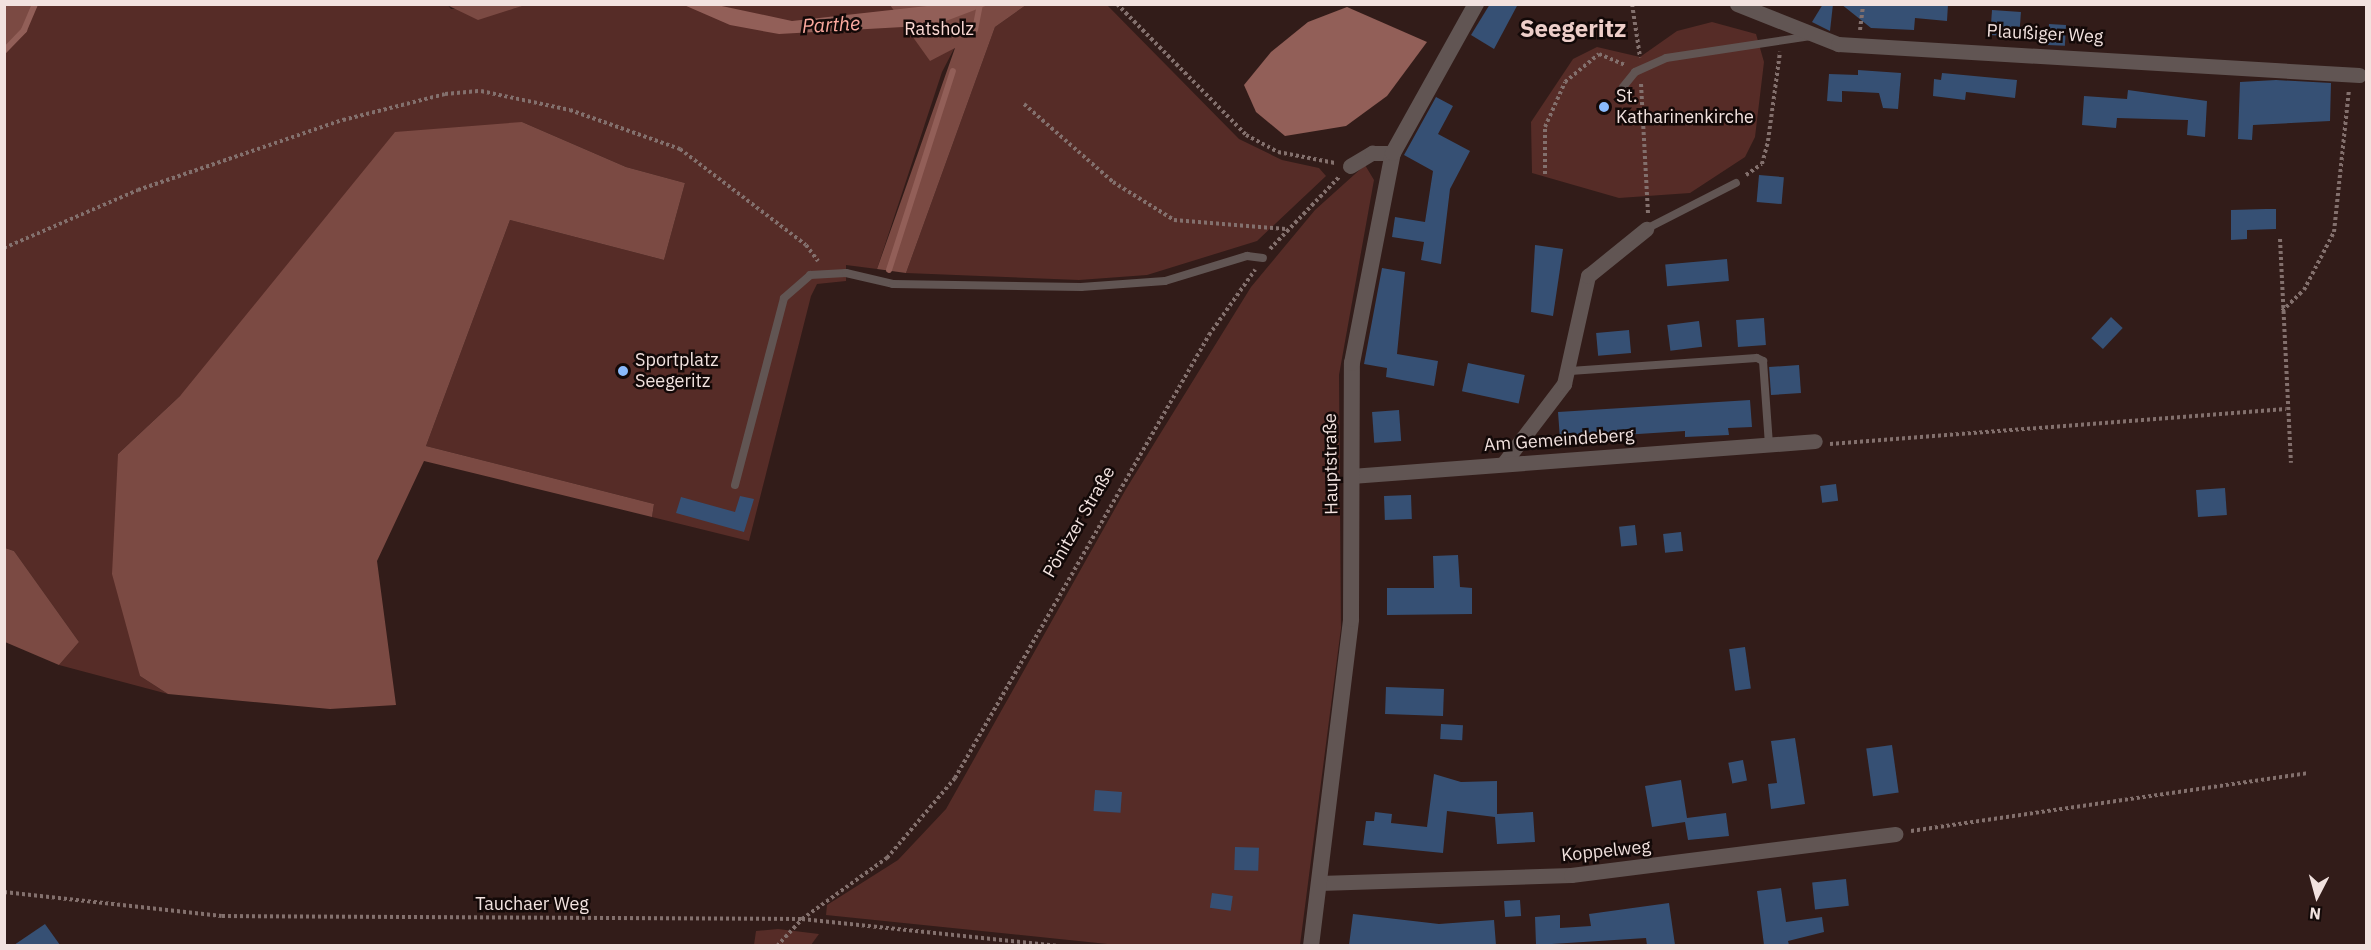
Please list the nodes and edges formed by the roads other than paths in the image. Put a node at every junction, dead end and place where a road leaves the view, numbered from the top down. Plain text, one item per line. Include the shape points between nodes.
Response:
1 (1476, 4) edge
2 (1737, 4) edge
3 (1813, 36) junction
4 (2355, 75) road end
5 (1623, 87) dead end
6 (1393, 153) junction
7 (1350, 166) road end
8 (1736, 183) road end
9 (1646, 229) joint
10 (1263, 258) road end
11 (1570, 371) junction
12 (1815, 441) road end
13 (1769, 445) junction
14 (1503, 464) junction
15 (1351, 476) junction
16 (735, 485) dead end
17 (1895, 834) road end
18 (1319, 883) junction
19 (1311, 945) edge

1 - 6 street, Hauptstraße
2 - 3 street, Plaußiger Weg
3 - 4 street, Plaußiger Weg via 1859,45
3 - 5 lane via 1666,58 1635,72
6 - 7 street via 1372,153
6 - 15 street, Hauptstraße via 1352,363
8 - 9 lane
9 - 11 street via 1588,276
10 - 16 lane via 1247,256 1165,281 1081,287 893,284 826,271 803,279 784,298
11 - 13 lane via 1763,360
11 - 14 street via 1525,442
12 - 13 street, Am Gemeindeberg
13 - 14 street, Am Gemeindeberg
14 - 15 street, Am Gemeindeberg
15 - 18 street, Hauptstraße via 1351,619
17 - 18 street, Koppelweg via 1571,875
18 - 19 street, Hauptstraße

